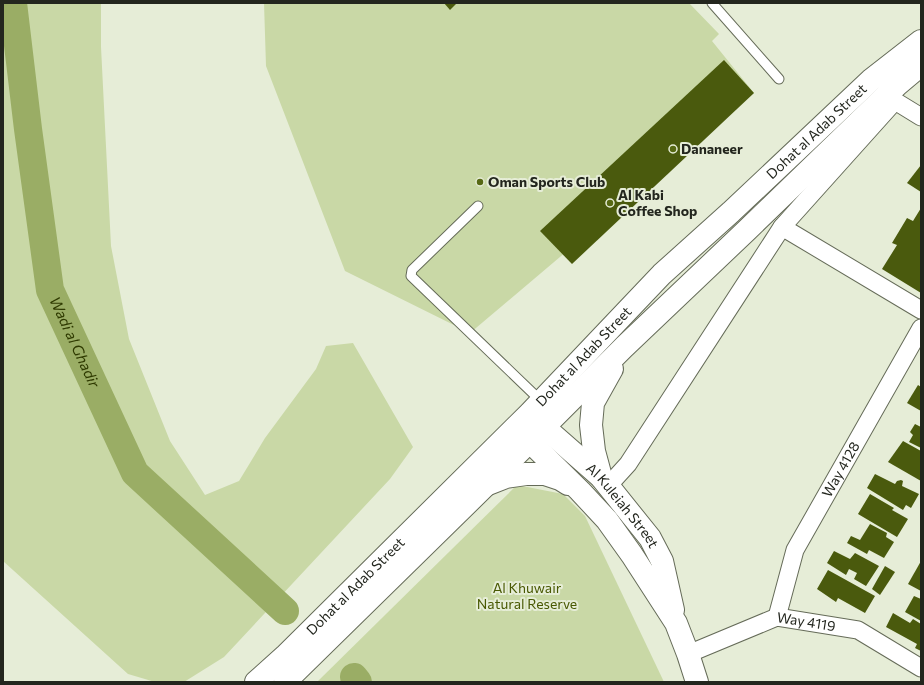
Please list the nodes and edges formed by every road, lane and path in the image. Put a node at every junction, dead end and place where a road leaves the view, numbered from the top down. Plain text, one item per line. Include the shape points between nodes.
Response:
1 (712, 3) edge
2 (921, 41) edge
3 (921, 65) edge
4 (779, 79) dead end
5 (921, 118) edge
6 (478, 206) dead end
7 (782, 227) junction
8 (921, 310) edge
9 (921, 328) edge
10 (624, 347) junction
11 (532, 422) junction
12 (605, 482) junction
13 (487, 484) junction
14 (580, 491) junction
15 (777, 617) junction
16 (676, 623) junction
17 (688, 654) junction
18 (921, 668) edge
19 (256, 682) edge
20 (285, 682) edge
21 (697, 682) edge

1 - 4 lane
2 - 11 main road, Dohat al Adab Street via 871,80 662,274
3 - 10 main road, Dohat al Adab Street via 897,85
5 - 7 street via 895,101
6 - 11 lane via 412,270 411,276
7 - 8 street
7 - 12 street via 628,464
9 - 15 street, Way 4128 via 795,550
10 - 11 main road, Dohat al Adab Street
10 - 12 main road via 593,403 591,426 594,452
11 - 12 main road, Al Kuleiah Street
11 - 13 main road, Dohat al Adab Street
11 - 14 main road, Al Kuleiah Street
11 - 19 main road, Dohat al Adab Street
12 - 16 main road, Al Kuleiah Street via 650,538 662,561
13 - 14 main road via 506,477 545,474 560,479
13 - 20 main road, Dohat al Adab Street
14 - 16 main road, Al Kuleiah Street via 607,520
15 - 17 street, Way 4119
15 - 18 street, Way 4119 via 858,630
16 - 17 main road, Al Kuleiah Street
17 - 21 main road, Al Kuleiah Street

